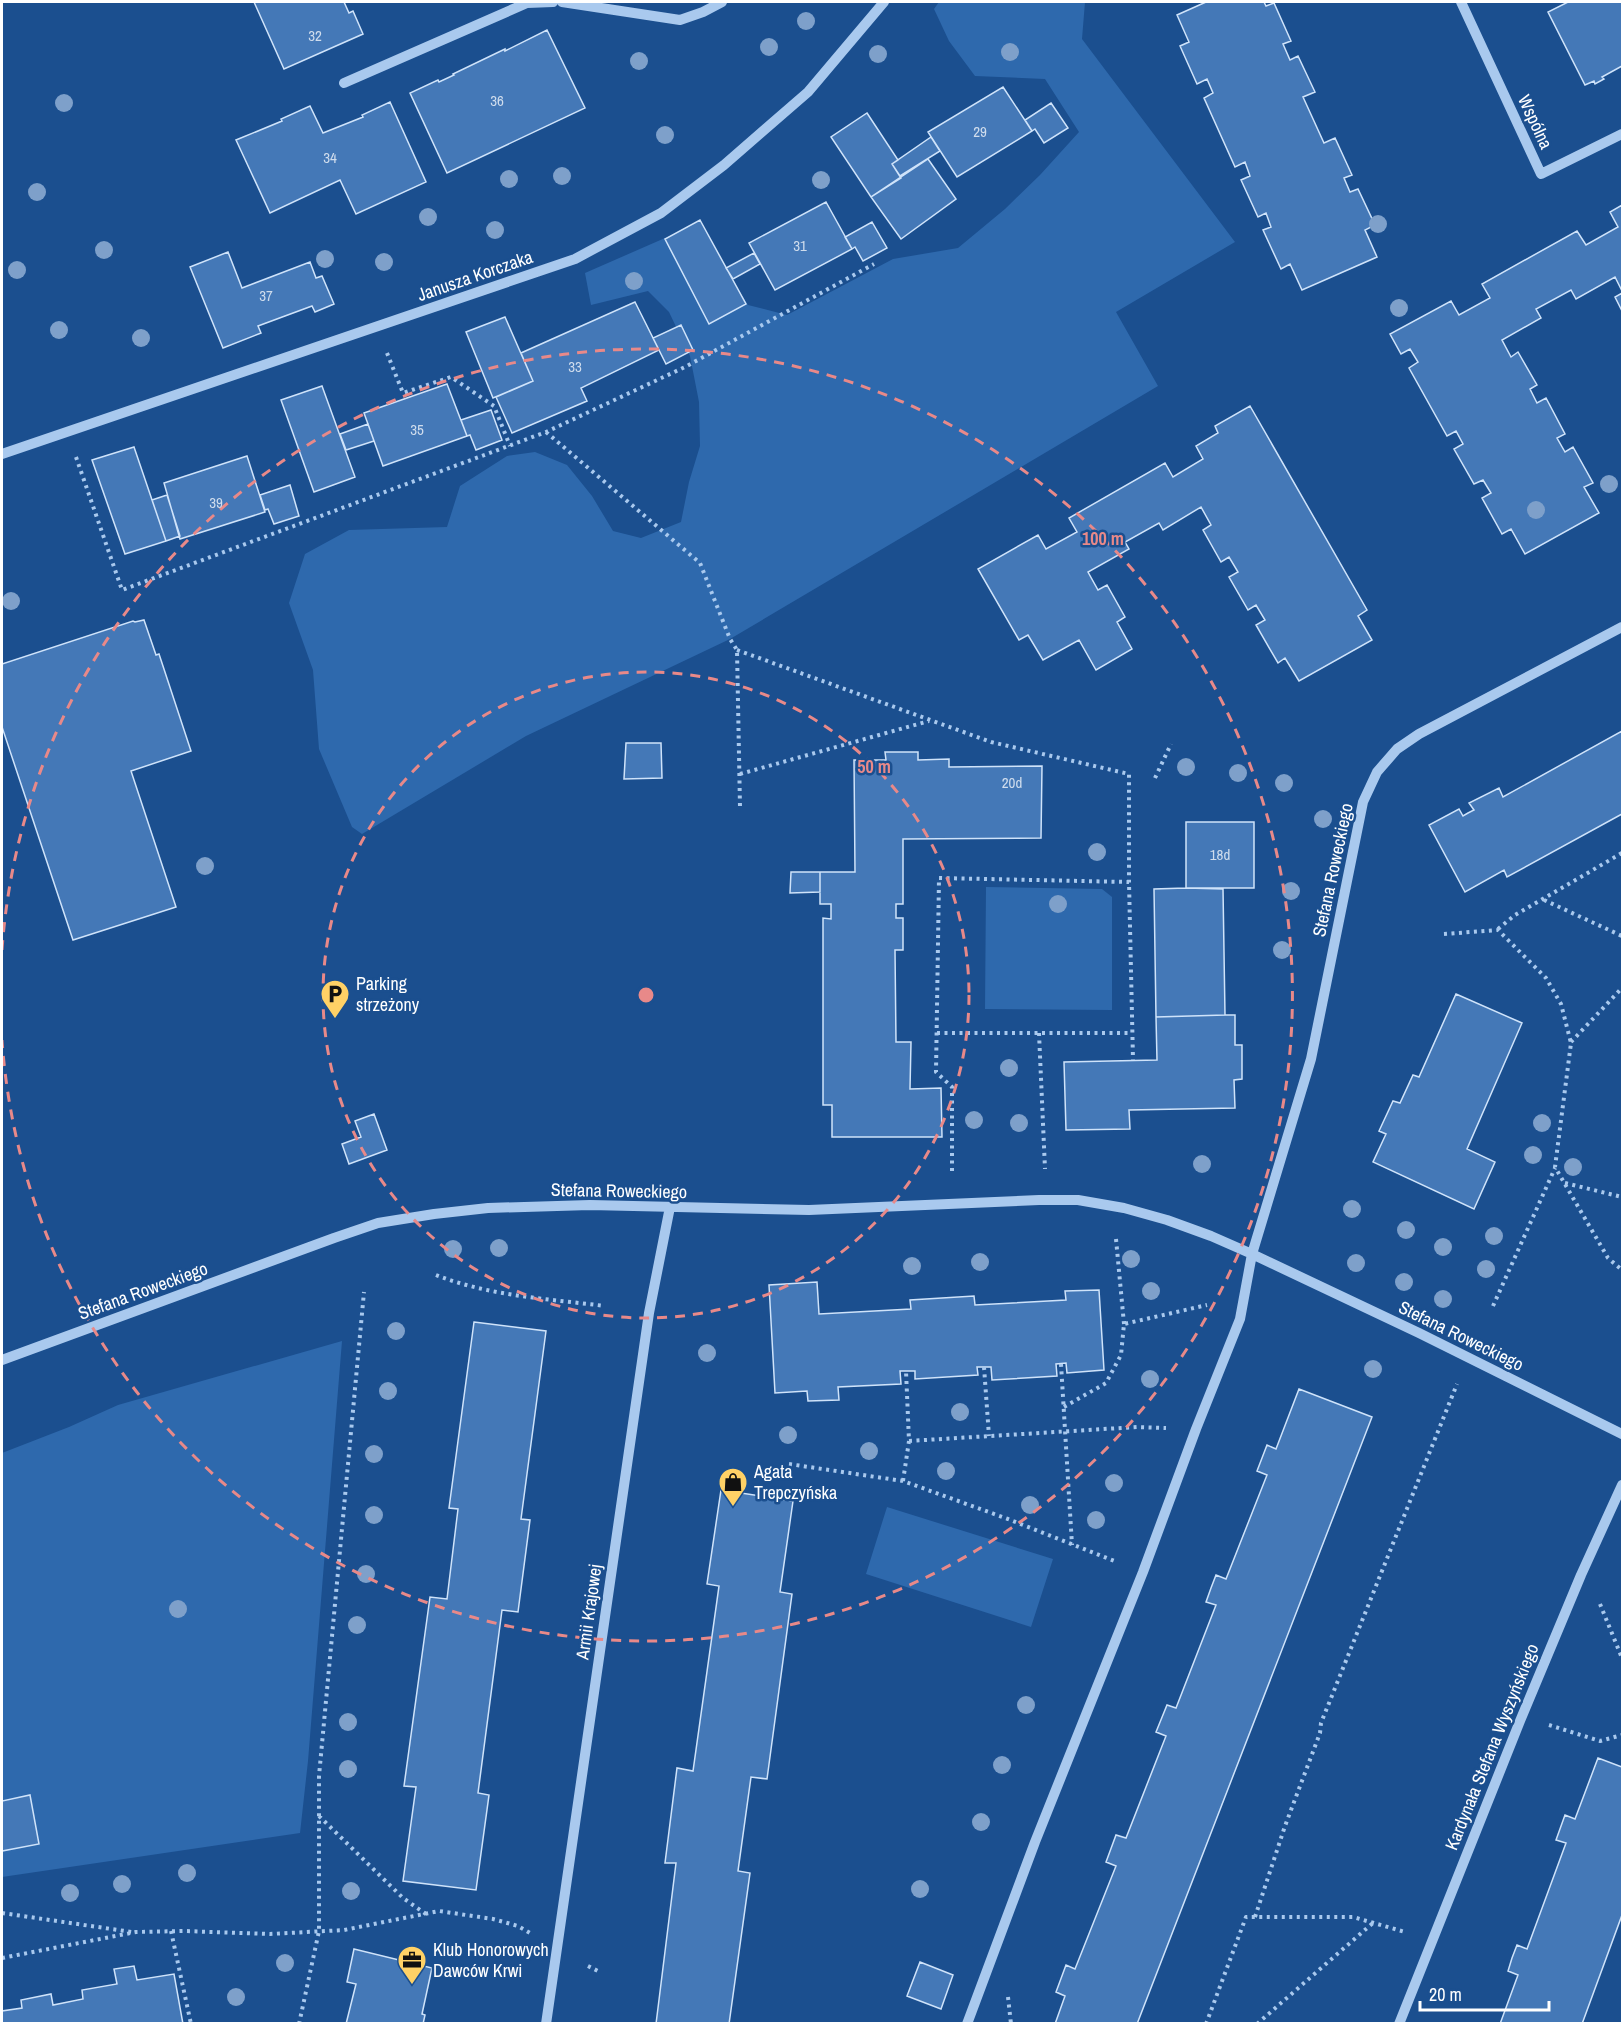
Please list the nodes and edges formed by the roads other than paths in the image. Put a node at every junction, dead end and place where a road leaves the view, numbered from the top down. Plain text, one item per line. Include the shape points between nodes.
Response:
1 (553, 2) edge
2 (562, 2) edge
3 (722, 2) edge
4 (884, 2) edge
5 (1461, 2) edge
6 (344, 83) dead end
7 (1623, 134) edge
8 (2, 454) edge
9 (1623, 627) edge
10 (670, 1207) junction
11 (1252, 1254) junction
12 (2, 1360) edge
13 (1623, 1434) edge
14 (1623, 1485) edge
15 (546, 2024) edge
16 (967, 2024) edge
17 (1399, 2024) edge

1 - 6 street via 527,3
2 - 3 street via 680,20
4 - 8 street, Janusza Korczaka via 808,92 723,165 661,213 575,259
5 - 7 street, Wspólna via 1541,174
9 - 11 street, Stefana Roweckiego via 1419,734 1397,749 1377,772 1363,802 1311,1059
10 - 11 street, Stefana Roweckiego via 809,1210 1078,1200 1167,1220
10 - 12 street, Stefana Roweckiego via 488,1208 378,1223
10 - 15 street, Armii Krajowej via 648,1325
11 - 13 street, Stefana Roweckiego
11 - 16 street via 1240,1319
14 - 17 street, Kardynała Stefana Wyszyńskiego via 1520,1721

